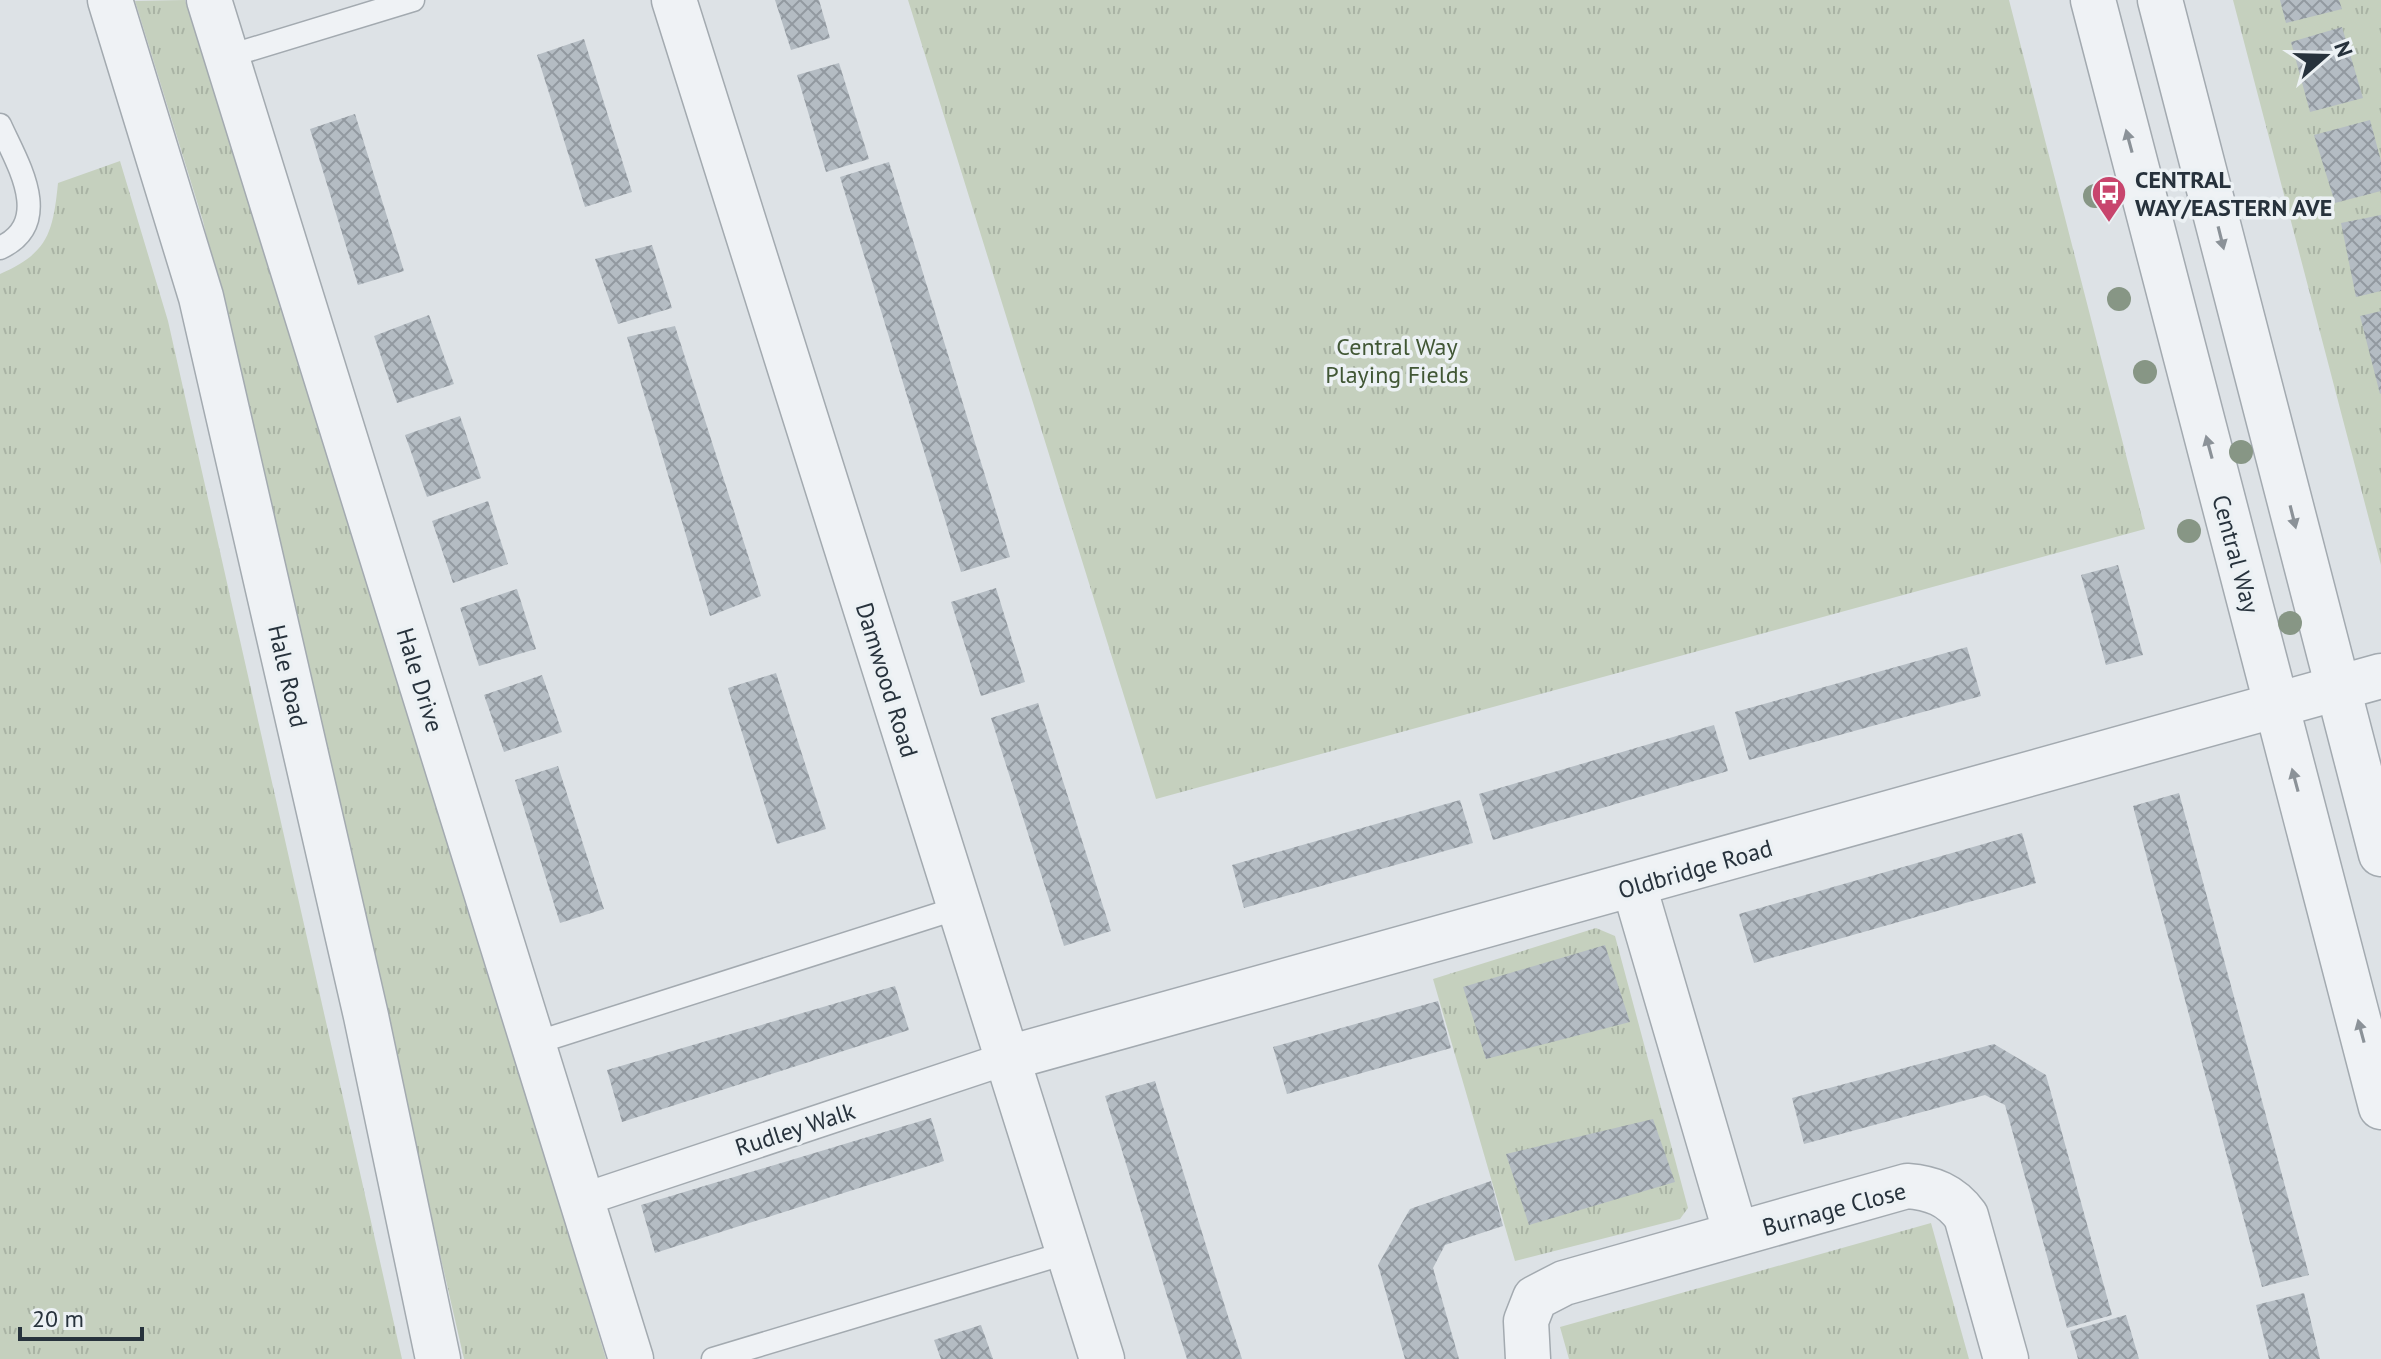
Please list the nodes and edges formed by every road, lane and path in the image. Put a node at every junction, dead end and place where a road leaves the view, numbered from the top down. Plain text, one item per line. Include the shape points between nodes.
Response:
1 (110, 0) edge
2 (209, 0) edge
3 (413, 0) edge
4 (674, 0) edge
5 (2093, 0) edge
6 (2160, 0) edge
7 (226, 57) junction
8 (0, 125) edge
9 (0, 248) edge
10 (2381, 676) edge
11 (2336, 687) junction
12 (2276, 707) junction
13 (2381, 854) edge
14 (1634, 886) junction
15 (958, 908) junction
16 (532, 1044) junction
17 (1008, 1058) junction
18 (2381, 1107) edge
19 (582, 1200) junction
20 (1736, 1234) junction
21 (1069, 1252) junction
22 (438, 1359) edge
23 (631, 1359) edge
24 (713, 1359) edge
25 (1102, 1359) edge
26 (1528, 1359) edge
27 (2006, 1359) edge

1 - 22 street, Hale Road via 204,311 366,1016
2 - 7 street, Hale Drive
3 - 7 lane
4 - 15 street, Damwood Road
12 -> 5 street, Central Way
6 -> 11 street
7 - 16 street, Hale Drive
8 - 9 lane via 30,199 29,218
10 - 11 street, Oldbridge Road
11 - 12 street, Oldbridge Road
11 - 13 street
12 - 14 street, Oldbridge Road
18 -> 12 street, Central Way
14 - 17 street, Oldbridge Road
14 - 20 street, Burnage Close
15 - 16 lane
15 - 17 street, Damwood Road
16 - 19 street, Hale Drive
17 - 19 street, Rudley Walk
17 - 21 street, Damwood Road
19 - 23 street, Hale Drive
20 - 26 street, Burnage Close via 1564,1283 1535,1298 1526,1321
20 - 27 street, Burnage Close via 1907,1186 1930,1188 1956,1203 1966,1216
21 - 24 lane
21 - 25 street, Damwood Road

